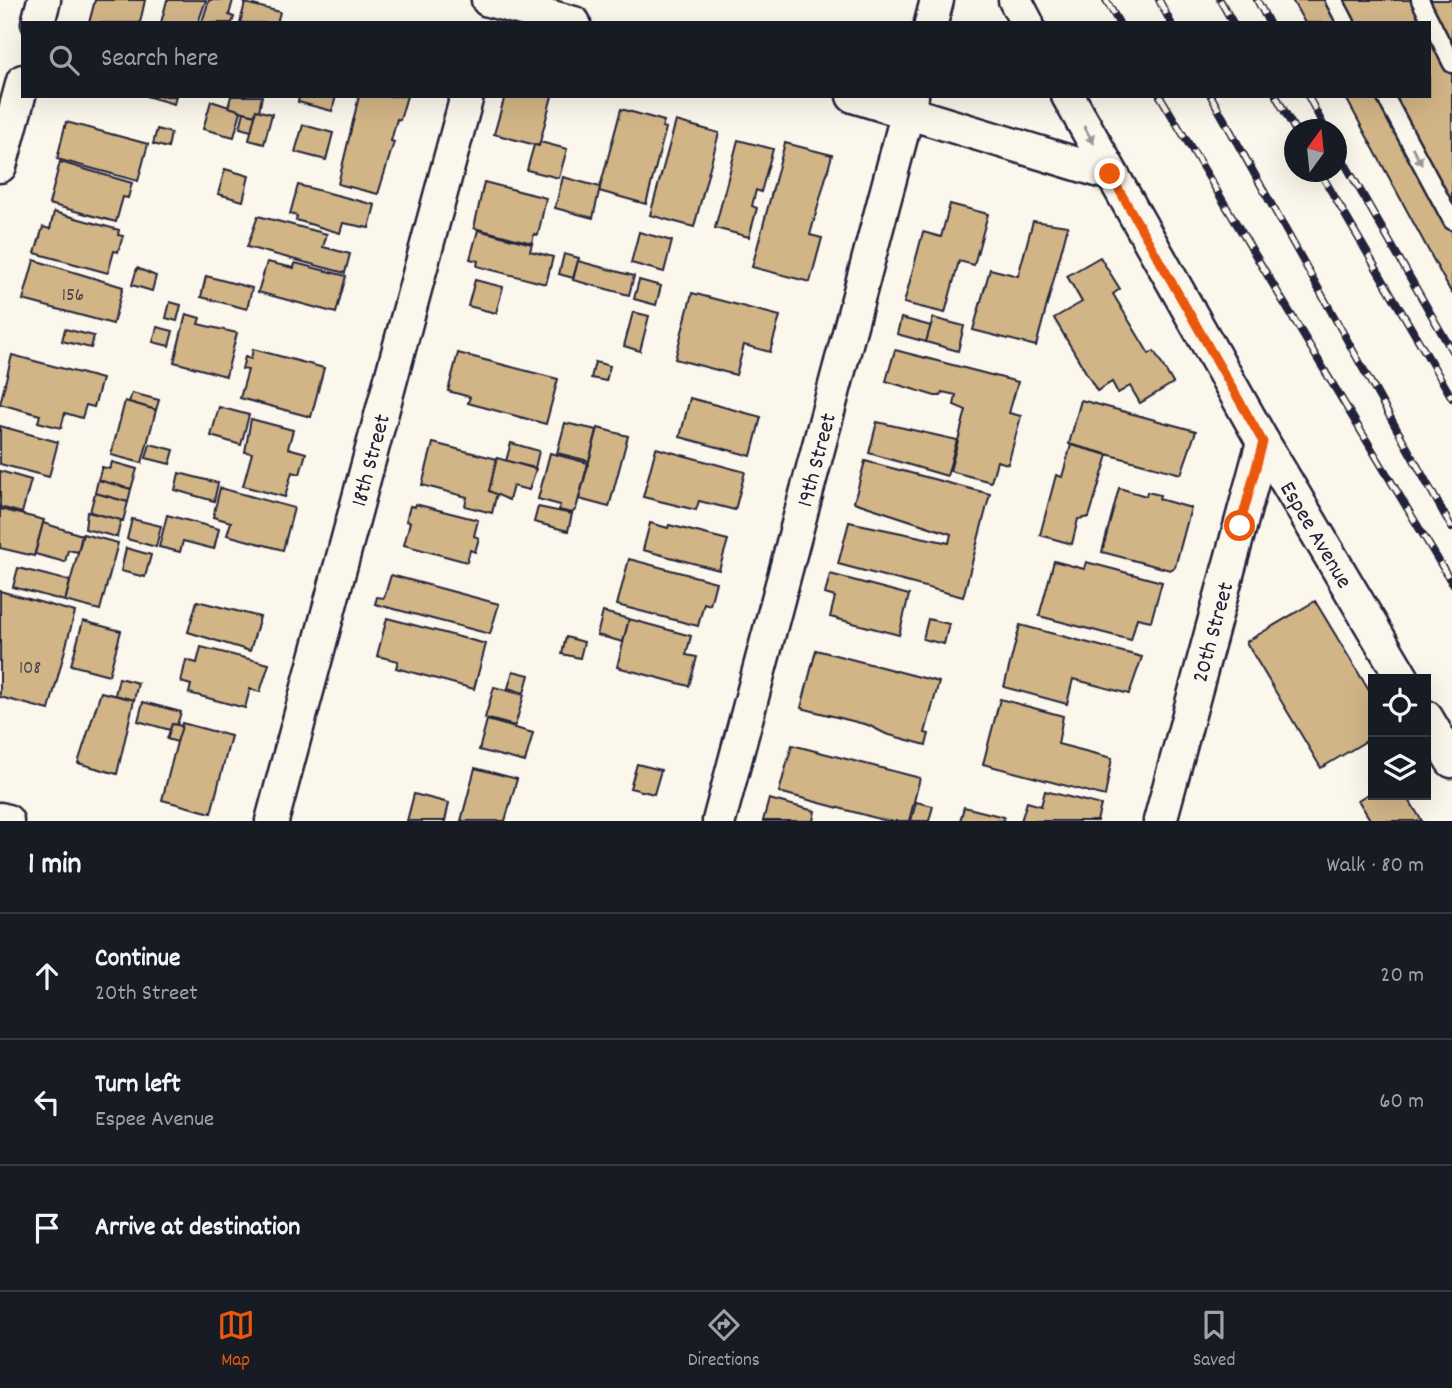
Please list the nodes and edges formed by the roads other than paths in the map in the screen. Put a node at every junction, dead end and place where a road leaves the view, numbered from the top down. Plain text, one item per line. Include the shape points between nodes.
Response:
1 (44, 0) edge
2 (937, 0) edge
3 (1015, 0) edge
4 (1334, 0) edge
5 (1420, 0) edge
6 (490, 6) edge
7 (39, 21) edge
8 (564, 21) edge
9 (932, 21) edge
10 (1026, 21) edge
11 (1345, 21) edge
12 (1430, 21) edge
13 (1431, 22) edge
14 (1452, 64) edge
15 (21, 88) edge
16 (466, 98) edge
17 (867, 98) edge
18 (1069, 98) edge
19 (1386, 98) edge
20 (910, 104) edge
21 (0, 166) edge
22 (1110, 174) junction
23 (1452, 221) edge
24 (1263, 442) junction
25 (1400, 674) edge
26 (1431, 725) edge
27 (1452, 761) edge
28 (0, 819) edge
29 (6, 821) edge
30 (272, 821) edge
31 (719, 821) edge
32 (1160, 821) edge

1 - 7 street
2 - 9 street
3 - 10 street
4 - 11 lane
5 - 12 lane
6 - 8 street
13 - 14 lane
15 - 21 street
16 - 30 street, 18th Street
17 - 20 street
18 -> 22 street, Espee Avenue
19 -> 23 lane
20 - 22 street
20 - 31 street, 19th Street
22 - 24 street, Espee Avenue
24 - 25 street, Espee Avenue
24 - 32 street, 20th Street
26 - 27 street
28 - 29 street

